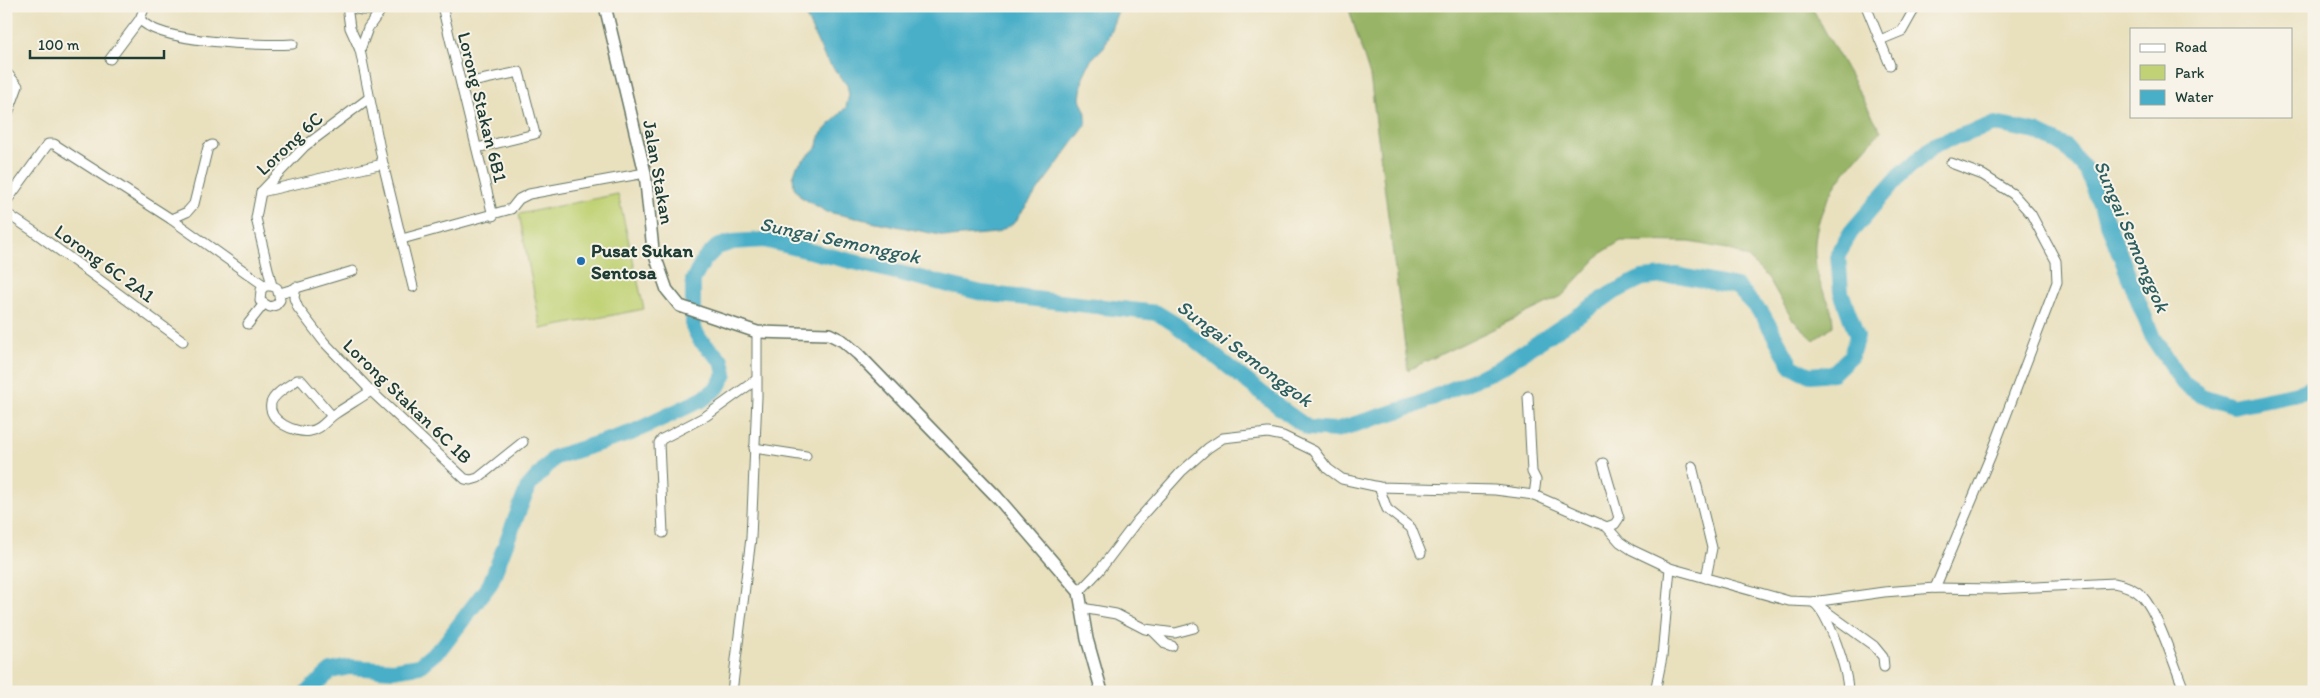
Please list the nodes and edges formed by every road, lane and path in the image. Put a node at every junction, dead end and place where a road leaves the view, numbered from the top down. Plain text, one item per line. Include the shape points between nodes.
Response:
1 (145, 6) edge
2 (392, 6) edge
3 (442, 6) edge
4 (605, 6) edge
5 (1866, 6) edge
6 (1916, 6) edge
7 (347, 7) edge
8 (381, 10) junction
9 (140, 19) junction
10 (1880, 40) junction
11 (293, 44) dead end
12 (360, 50) junction
13 (110, 59) dead end
14 (1890, 65) dead end
15 (6, 72) edge
16 (462, 84) junction
17 (369, 98) junction
18 (6, 119) edge
19 (212, 145) dead end
20 (477, 148) junction
21 (1951, 163) dead end
22 (383, 164) junction
23 (645, 173) junction
24 (260, 192) junction
25 (6, 202) edge
26 (6, 213) edge
27 (493, 216) junction
28 (171, 219) junction
29 (402, 239) junction
30 (353, 272) dead end
31 (268, 286) junction
32 (296, 287) junction
33 (413, 287) dead end
34 (280, 293) junction
35 (263, 305) junction
36 (248, 324) dead end
37 (757, 332) junction
38 (183, 341) dead end
39 (756, 380) junction
40 (371, 391) junction
41 (1528, 396) dead end
42 (332, 416) junction
43 (523, 442) dead end
44 (754, 448) junction
45 (806, 456) dead end
46 (1603, 463) dead end
47 (1692, 466) dead end
48 (1379, 487) junction
49 (1534, 495) junction
50 (1607, 528) junction
51 (663, 534) dead end
52 (1422, 553) dead end
53 (1670, 568) junction
54 (1706, 578) junction
55 (1935, 588) junction
56 (1079, 592) junction
57 (1817, 604) junction
58 (1082, 608) junction
59 (1194, 628) dead end
60 (1153, 631) junction
61 (1172, 646) dead end
62 (1884, 668) dead end
63 (732, 692) edge
64 (1102, 692) edge
65 (1655, 692) edge
66 (1848, 692) edge
67 (2185, 692) edge

1 - 9 street
2 - 8 street
3 - 16 street, Lorong Stakan 6B1
4 - 23 main road, Jalan Stakan
5 - 10 street
6 - 10 street via 1902,31
7 - 8 street
7 - 12 street via 350,28
8 - 12 street via 368,28
9 - 11 street via 151,29 180,36 250,45
9 - 13 street
10 - 14 street
12 - 17 street
15 - 18 street via 18,86
16 - 20 street, Lorong Stakan 6B1
16 - 20 street via 519,72 535,134
17 - 22 street
17 - 24 street, Lorong 6C via 305,146
19 - 28 street via 208,147 194,204 187,212
20 - 27 street, Lorong Stakan 6B1
21 - 55 street via 1982,175 2013,194 2036,222 2056,260 2057,282 1991,456
22 - 24 street
22 - 29 street
23 - 27 street via 529,194 519,199 511,209
23 - 37 main road, Jalan Stakan via 653,250 667,290 680,306
24 - 31 street, Lorong 6C via 256,218
25 - 28 street via 48,144 54,144
26 - 38 street, Lorong 6C 2A1
27 - 29 street
28 - 31 street
29 - 33 street
30 - 32 street
31 - 34 street
31 - 35 street via 259,295
32 - 34 street
32 - 40 street, Lorong Stakan 6C 1B via 294,298 298,308 324,342
34 - 35 street via 276,305
35 - 36 street
37 - 39 street
37 - 56 main road, Jalan Stakan via 829,334 843,340 997,497
39 - 44 street
39 - 51 street via 706,416 659,443
40 - 42 street
40 - 43 street, Lorong Stakan 6C 1B via 465,479 478,478
41 - 49 street via 1532,472 1536,480
42 - 42 street via 322,427 310,432 296,431 283,425 272,412 271,403 275,396 301,380
44 - 45 street
44 - 63 street via 751,538
46 - 50 street via 1619,518
47 - 54 street via 1712,548
48 - 49 street via 1495,490
48 - 52 street via 1387,509 1411,528
48 - 56 street via 1342,479 1328,469 1314,451 1283,436 1268,433 1223,438 1181,472
49 - 50 street
50 - 53 street via 1632,550
53 - 54 street
53 - 65 street via 1662,657
54 - 57 street via 1760,595
55 - 57 street via 1884,592
55 - 67 street via 1995,589 2114,583 2129,586 2152,610
56 - 58 main road
57 - 62 street via 1874,646 1882,657
57 - 66 street via 1844,664
58 - 60 street via 1116,614
58 - 64 main road
59 - 60 street via 1175,633
60 - 61 street

